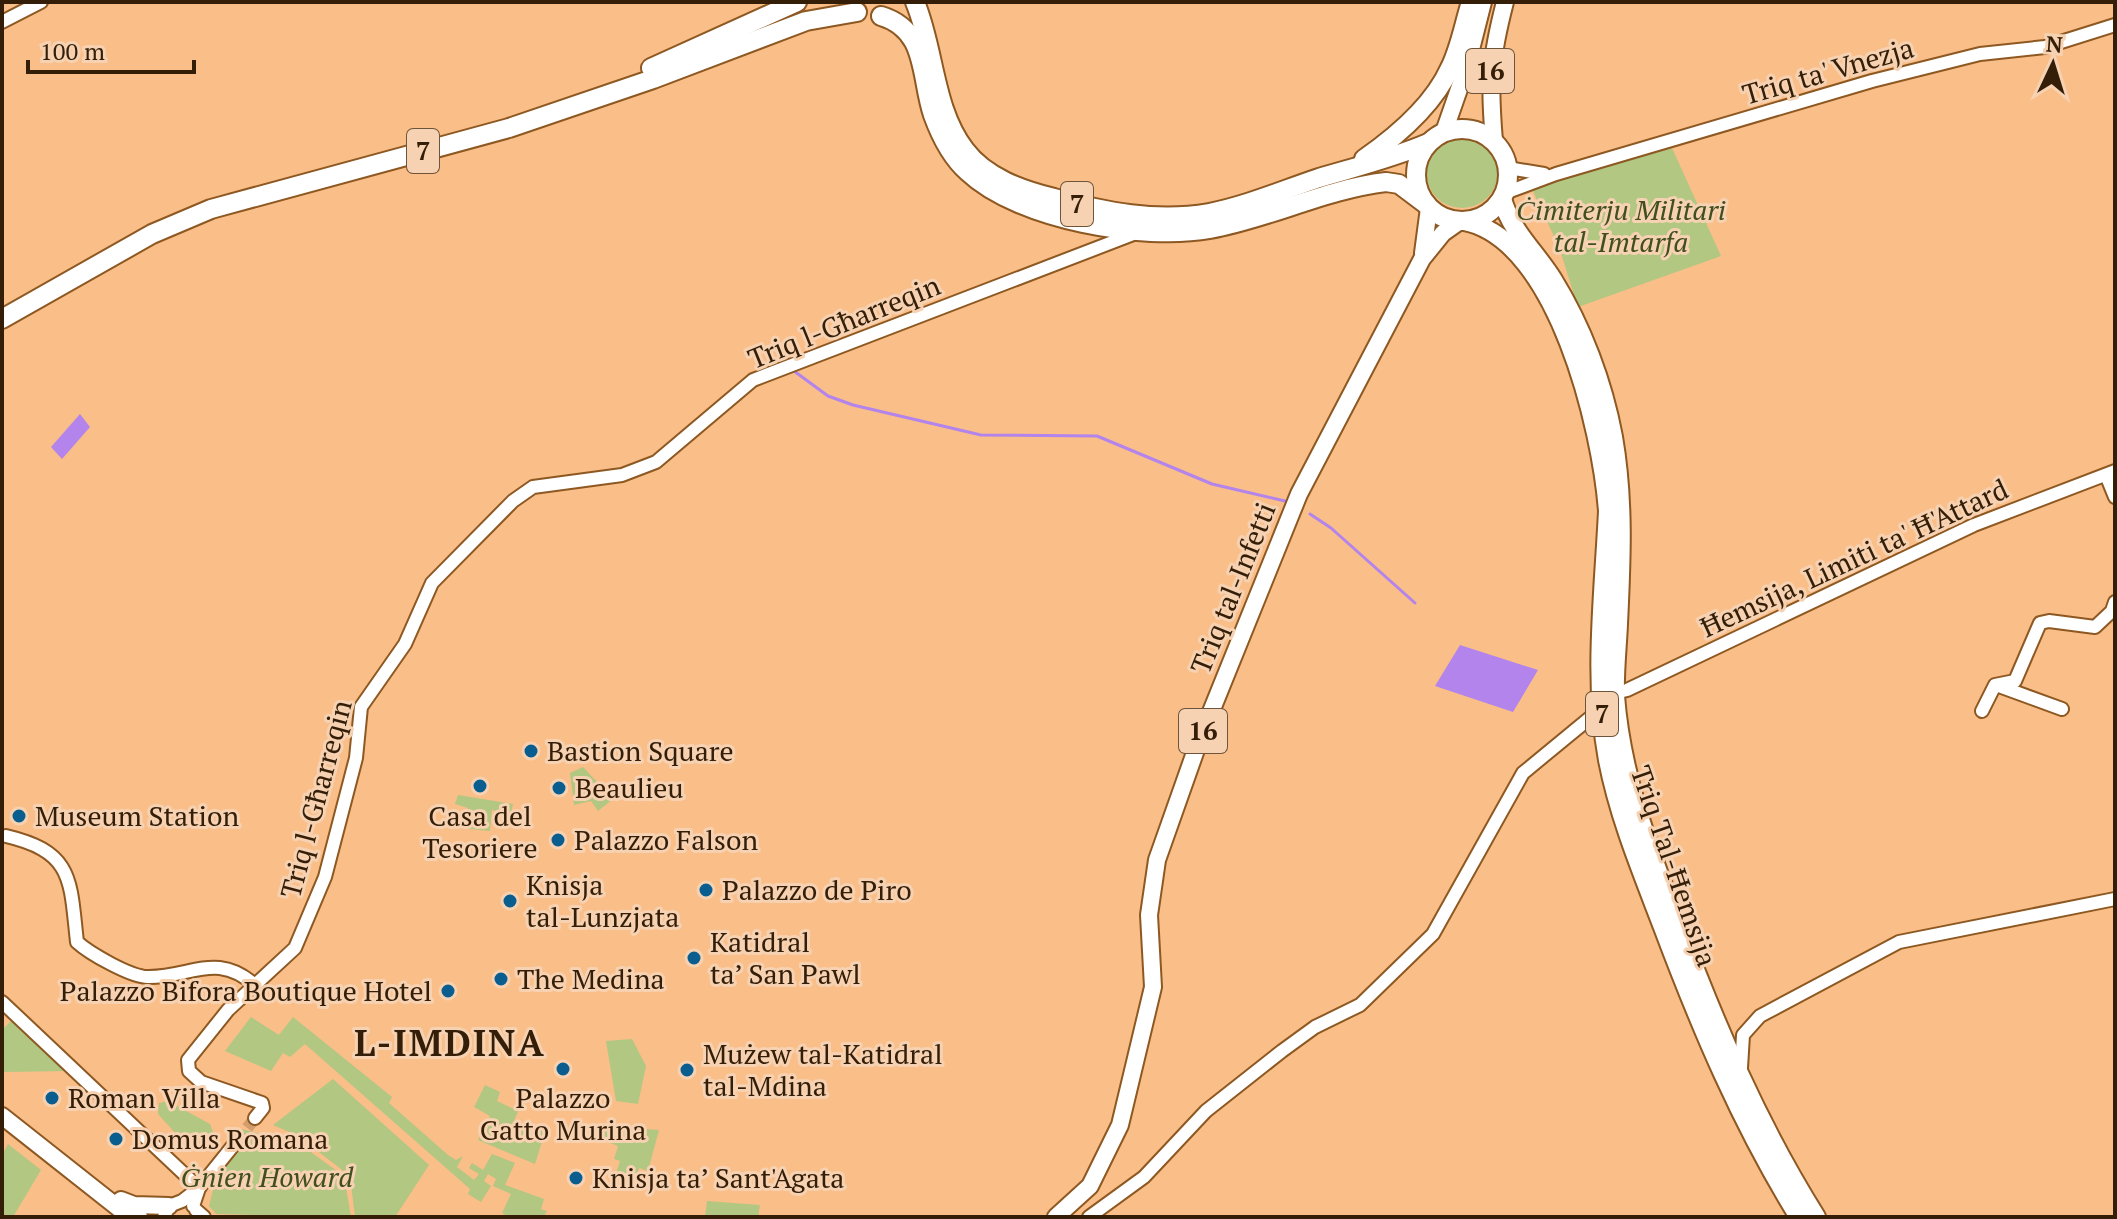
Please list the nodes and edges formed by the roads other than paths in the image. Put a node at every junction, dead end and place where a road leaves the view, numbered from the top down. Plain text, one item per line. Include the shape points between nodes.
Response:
1 (41, 2) edge
2 (797, 2) edge
3 (903, 2) edge
4 (915, 2) edge
5 (1471, 2) edge
6 (1483, 2) edge
7 (1505, 2) edge
8 (851, 7) edge
9 (881, 16) junction
10 (2, 22) edge
11 (2115, 25) edge
12 (1436, 138) junction
13 (1494, 141) junction
14 (1353, 168) junction
15 (1508, 168) junction
16 (1556, 174) junction
17 (1504, 196) junction
18 (1428, 206) junction
19 (1462, 221) junction
20 (1087, 222) junction
21 (1142, 231) junction
22 (1085, 253) junction
23 (1422, 259) junction
24 (2, 307) edge
25 (2, 319) edge
26 (2111, 473) edge
27 (2115, 497) edge
28 (2115, 602) edge
29 (1995, 685) junction
30 (1615, 693) junction
31 (1602, 708) junction
32 (2062, 709) dead end
33 (1982, 711) dead end
34 (3, 833) edge
35 (2115, 899) edge
36 (256, 986) junction
37 (2, 1002) edge
38 (1742, 1079) junction
39 (2, 1116) edge
40 (255, 1118) dead end
41 (236, 1142) tunnel mouth
42 (199, 1188) junction
43 (101, 1192) junction
44 (187, 1211) edge
45 (139, 1217) edge
46 (1056, 1217) edge
47 (1089, 1217) edge
48 (1799, 1217) edge
49 (1816, 1217) edge

1 - 10 street
2 - 24 highway, 7 via 650,69 501,118 207,200 150,224
3 - 9 highway
4 - 14 highway, 7 via 955,135 989,172 1021,190 1107,213 1156,217 1210,213
5 - 14 highway via 1450,70 1422,110
6 - 12 main road, 16 via 1466,69
7 - 13 main road, 16 via 1491,59
8 - 9 highway, 7
8 - 25 highway, 7 via 509,128 211,209 152,234
9 - 20 highway, 7 via 910,32 920,52 937,127 967,172 1014,201
11 - 16 street, Triq ta' Vnezja via 2045,47 1980,54 1872,81
12 - 13 highway, 7 via 1470,129
12 - 14 highway, 7
12 - 18 highway via 1416,167
13 - 15 highway
15 - 16 street, Triq ta' Vnezja
15 - 17 highway, 7
16 - 17 street, Triq ta' Vnezja
17 - 19 highway via 1486,215
17 - 30 highway, Triq Tal-Ħemsija / 7 via 1515,233 1551,277 1588,351 1613,436 1622,532
18 - 19 highway, 7
18 - 21 highway, 7 via 1399,184 1386,182 1231,225
18 - 23 main road, Triq tal-Infetti / 16
19 - 23 main road, Triq tal-Infetti / 16 via 1443,233
19 - 31 highway, Triq Tal-Ħemsija / 7 via 1486,226 1510,246 1556,314 1580,369 1599,439 1608,511
20 - 21 highway, 7
20 - 22 street via 1094,234
21 - 22 street, Triq l-Għarreqin
22 - 36 street, Triq l-Għarreqin via 753,380 656,462 622,475 533,487 513,501 438,575 405,644 365,698 353,771 320,894 295,948
23 - 46 main road, Triq tal-Infetti / 16 via 1299,494 1198,744 1157,860 1149,915 1153,987 1120,1125 1090,1186
26 - 27 street
26 - 30 street, Ħemsija, Limiti ta' Ħ'Attard via 1974,525
28 - 29 street via 2095,627 2040,623 2015,681
29 - 32 street
29 - 33 street
30 - 38 highway, Triq Tal-Ħemsija / 7 via 1634,800 1710,1011
31 - 47 street via 1523,773 1433,934 1360,1005 1282,1051 1206,1111 1144,1177
31 - 48 highway, Triq Tal-Ħemsija / 7 via 1620,808 1692,1004 1768,1167
34 - 36 street via 40,844 70,877 77,942 88,952 147,978 211,965 243,975
35 - 38 street via 1899,942 1760,1016 1743,1035
36 - 40 street, Triq l-Għarreqin via 199,1042 187,1066 201,1082 262,1103
37 - 42 street
38 - 49 highway, Triq Tal-Ħemsija / 7
39 - 43 main road
41 - 42 street
42 - 44 street
43 - 44 main road via 134,1205
43 - 45 main road via 121,1210

